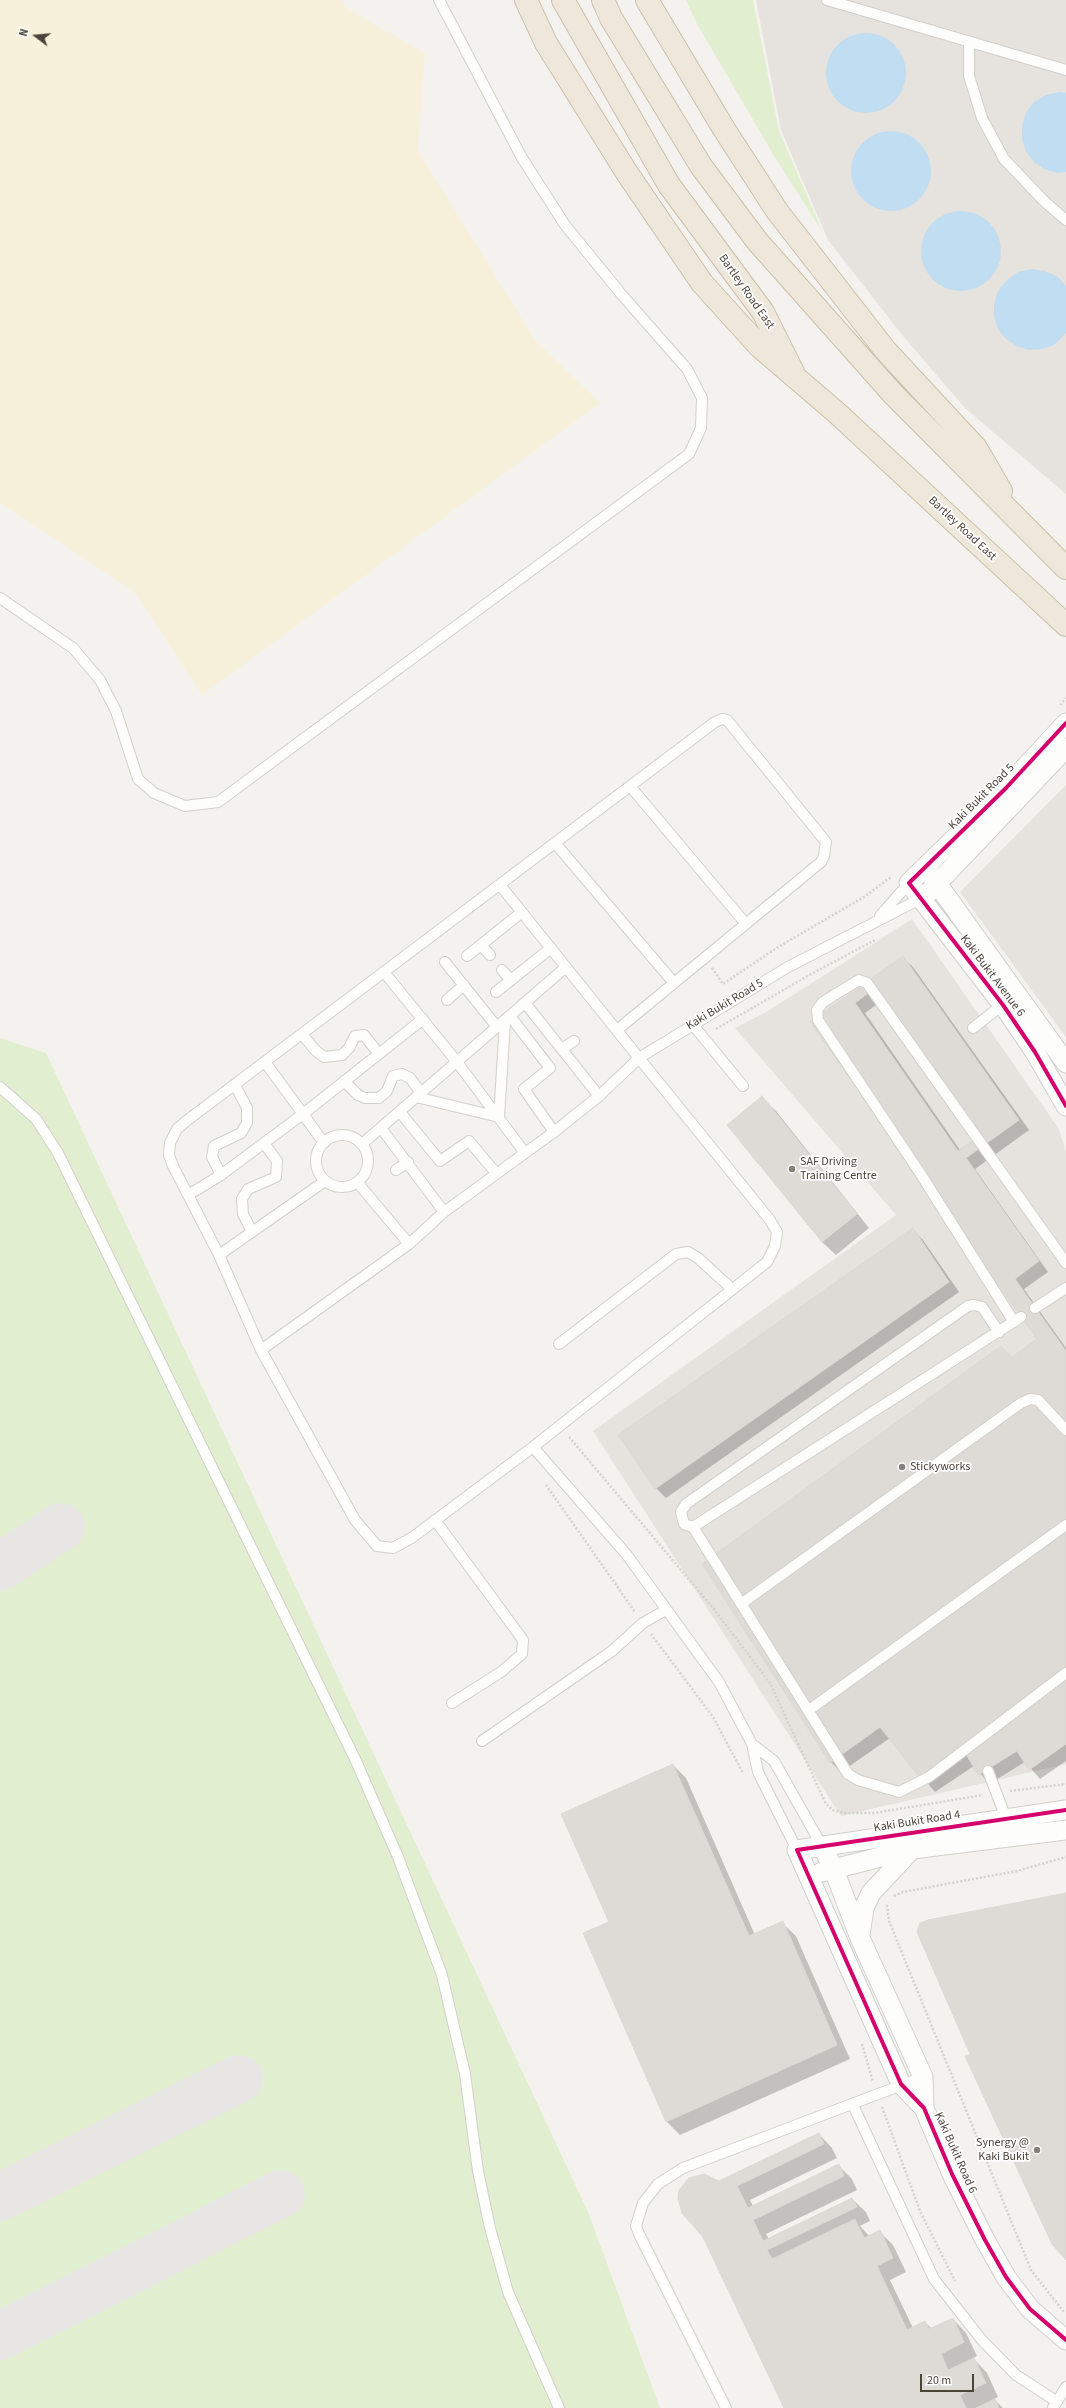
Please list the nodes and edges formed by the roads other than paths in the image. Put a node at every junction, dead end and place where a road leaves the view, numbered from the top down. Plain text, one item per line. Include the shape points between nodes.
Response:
1 (439, 0) edge
2 (526, 0) edge
3 (563, 0) edge
4 (602, 0) edge
5 (647, 0) edge
6 (827, 0) edge
7 (969, 42) junction
8 (1066, 70) edge
9 (1066, 220) edge
10 (795, 377) junction
11 (1016, 518) junction
12 (1066, 568) edge
13 (0, 598) edge
14 (1066, 625) edge
15 (1061, 716) edge
16 (1066, 748) edge
17 (630, 786) junction
18 (555, 843) junction
19 (926, 868) junction
20 (902, 878) junction
21 (500, 884) junction
22 (938, 885) junction
23 (922, 898) junction
24 (522, 912) junction
25 (876, 920) junction
26 (746, 924) junction
27 (481, 945) junction
28 (551, 948) junction
29 (490, 955) dead end
30 (467, 956) dead end
31 (445, 962) dead end
32 (566, 967) junction
33 (502, 970) dead end
34 (384, 972) junction
35 (511, 980) junction
36 (674, 983) junction
37 (464, 985) junction
38 (496, 992) dead end
39 (1009, 999) junction
40 (447, 1000) dead end
41 (525, 1003) junction
42 (423, 1019) junction
43 (504, 1021) junction
44 (693, 1025) junction
45 (973, 1028) dead end
46 (617, 1030) junction
47 (302, 1034) junction
48 (574, 1041) dead end
49 (562, 1049) junction
50 (378, 1054) junction
51 (639, 1058) junction
52 (265, 1062) junction
53 (457, 1062) junction
54 (1066, 1063) edge
55 (344, 1081) junction
56 (235, 1085) junction
57 (742, 1086) dead end
58 (0, 1087) edge
59 (419, 1095) junction
60 (599, 1096) junction
61 (1066, 1106) edge
62 (400, 1112) junction
63 (303, 1114) junction
64 (499, 1117) junction
65 (381, 1128) junction
66 (554, 1132) junction
67 (264, 1143) junction
68 (324, 1143) junction
69 (362, 1144) junction
70 (525, 1152) junction
71 (408, 1162) junction
72 (396, 1170) dead end
73 (496, 1173) junction
74 (221, 1175) junction
75 (325, 1181) junction
76 (357, 1182) junction
77 (188, 1195) junction
78 (444, 1212) junction
79 (252, 1232) junction
80 (409, 1244) junction
81 (219, 1255) junction
82 (1066, 1263) edge
83 (1066, 1288) edge
84 (732, 1289) junction
85 (1035, 1308) dead end
86 (999, 1332) junction
87 (559, 1344) dead end
88 (261, 1350) junction
89 (1066, 1430) edge
90 (533, 1446) junction
91 (435, 1520) junction
92 (1066, 1525) edge
93 (693, 1527) junction
94 (741, 1604) junction
95 (666, 1610) junction
96 (1066, 1673) edge
97 (452, 1703) dead end
98 (809, 1710) junction
99 (482, 1742) dead end
100 (752, 1744) junction
101 (988, 1771) dead end
102 (1066, 1810) edge
103 (1006, 1818) junction
104 (1066, 1830) edge
105 (822, 1846) junction
106 (912, 1849) junction
107 (797, 1850) junction
108 (834, 1870) junction
109 (808, 1874) junction
110 (860, 1938) junction
111 (923, 2077) junction
112 (901, 2084) junction
113 (853, 2105) junction
114 (924, 2108) junction
115 (1066, 2340) edge
116 (1066, 2387) edge
117 (1055, 2405) edge
118 (559, 2408) edge
119 (726, 2408) edge

1 - 13 lane via 522,158 565,226 687,369 702,398 702,428 689,454 218,802 185,806 154,794 138,779 116,711 100,680 73,648
2 - 10 highway via 546,42 627,173 702,283 760,347
3 - 10 highway, Bartley Road East via 669,186 763,312
4 - 11 highway via 701,166 758,241 893,394
5 - 11 highway via 724,129 777,211 886,351 976,448
6 - 7 lane
7 - 8 lane
7 - 9 lane via 969,76 982,118 1004,159
10 - 14 highway, Bartley Road East via 837,412
11 - 12 highway
15 - 19 street, Kaki Bukit Road 5 via 1006,788
16 - 22 street, Kaki Bukit Road 5
17 - 18 lane
17 - 26 lane
17 - 26 lane via 715,722 722,719 732,724 826,842 821,862
18 - 21 lane
18 - 36 lane
19 - 20 street, Kaki Bukit Road 5
19 - 22 street, Kaki Bukit Avenue 6
20 - 23 street, Kaki Bukit Avenue 6
20 - 25 lane, Kaki Bukit Road 5
21 - 24 lane
21 - 34 lane
22 - 23 street, Kaki Bukit Road 5
22 - 39 street, Kaki Bukit Avenue 6
23 - 25 lane, Kaki Bukit Road 5
23 - 39 street, Kaki Bukit Avenue 6 via 945,932
24 - 27 lane
24 - 28 lane
25 - 44 lane, Kaki Bukit Road 5 via 788,967
26 - 36 lane
27 - 29 lane
27 - 30 lane
28 - 32 lane
28 - 35 lane
31 - 37 lane
32 - 41 lane
32 - 46 lane
33 - 35 lane
34 - 42 lane
34 - 47 lane
35 - 38 lane
36 - 46 lane
37 - 40 lane
37 - 43 lane
39 - 45 lane
39 - 54 street, Kaki Bukit Avenue 6
39 - 61 street, Kaki Bukit Avenue 6
41 - 43 lane
41 - 49 lane
42 - 50 lane
42 - 53 lane
43 - 53 lane
43 - 64 lane
43 - 66 lane via 550,1068 524,1089
44 - 51 lane, Kaki Bukit Road 5
44 - 57 lane
46 - 51 lane
47 - 50 lane via 324,1057 342,1056 350,1048 355,1036 364,1035
47 - 52 lane
48 - 49 lane
49 - 60 lane
50 - 55 lane
51 - 60 lane, Kaki Bukit Road 5
51 - 84 lane via 777,1232 775,1246 767,1262
52 - 56 lane
52 - 63 lane
53 - 59 lane
53 - 64 lane
55 - 59 lane via 358,1095 379,1098 387,1091 393,1076 402,1074 410,1078
55 - 63 lane
56 - 74 lane via 247,1108 247,1123 241,1133 214,1146 212,1157
56 - 77 lane via 177,1129 170,1143 169,1155
58 - 118 lane via 36,1119 58,1153 356,1761 398,1857 442,1975 465,2074 478,2171 506,2285
59 - 62 lane
59 - 64 lane
60 - 66 lane, Kaki Bukit Road 5
62 - 65 lane
62 - 73 lane via 440,1161 469,1141
63 - 67 lane
63 - 68 lane
64 - 70 lane
65 - 69 lane
65 - 71 lane
66 - 70 lane, Kaki Bukit Road 5
67 - 74 lane
67 - 79 lane via 277,1161 276,1177 248,1189 242,1199 243,1214
68 - 69 lane via 339,1135 356,1139
68 - 75 lane via 319,1150 316,1166
69 - 76 lane via 368,1160 363,1176
70 - 73 lane, Kaki Bukit Road 5
71 - 72 lane
71 - 78 lane
73 - 78 lane, Kaki Bukit Road 5
74 - 77 lane
75 - 76 lane via 341,1187
75 - 79 lane
76 - 80 lane
77 - 81 lane
78 - 80 lane, Kaki Bukit Road 5
79 - 81 lane
80 - 88 lane, Kaki Bukit Road 5
81 - 88 lane
82 - 86 lane via 867,983 858,980 823,1002 817,1010 818,1020 1018,1319
83 - 85 lane
84 - 87 lane via 698,1258 688,1252 676,1254
84 - 90 lane
86 - 93 lane
86 - 93 lane via 982,1307 968,1306 686,1504 681,1512 684,1524
88 - 91 lane via 355,1520 377,1546 392,1548 413,1537
89 - 94 lane via 1038,1400 1030,1399 1021,1403
90 - 91 lane
90 - 95 lane via 627,1555
91 - 97 lane via 523,1640 522,1654 501,1672
92 - 98 lane
93 - 94 lane
94 - 98 lane
95 - 99 lane via 642,1623 612,1651
95 - 100 lane via 719,1682
96 - 98 lane via 929,1777 900,1792 858,1780 848,1774
100 - 105 lane via 774,1761
100 - 107 lane via 758,1772
101 - 103 lane
102 - 103 street, Kaki Bukit Road 4
103 - 105 street, Kaki Bukit Road 4
104 - 106 street
105 - 107 street, Kaki Bukit Road 4
105 - 108 street
106 - 108 street
106 - 110 street via 871,1893 864,1908
107 - 109 street
108 - 109 street
108 - 110 street, Kaki Bukit Road 6
109 - 112 street, Kaki Bukit Road 6
110 - 111 street, Kaki Bukit Road 6
111 - 112 lane
111 - 114 street, Kaki Bukit Road 6
112 - 113 lane
112 - 114 street, Kaki Bukit Road 6
113 - 117 lane via 934,2279 981,2339 1016,2375
113 - 119 lane via 683,2168 658,2184 643,2203 636,2226 639,2234
114 - 115 street, Kaki Bukit Road 6 via 952,2174 1006,2277 1030,2309
116 - 117 lane

